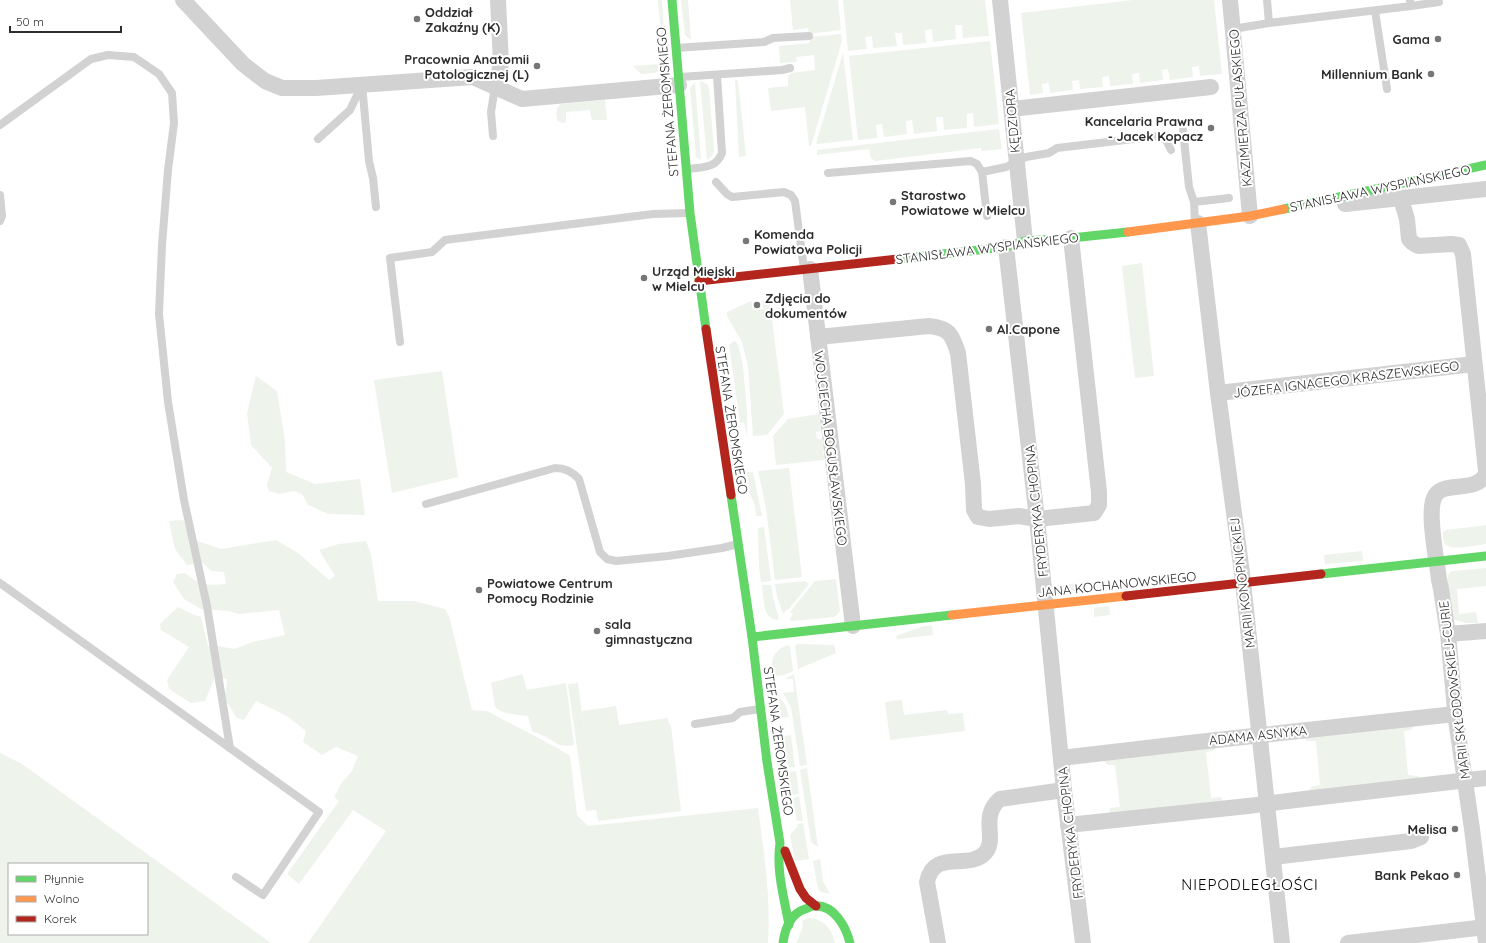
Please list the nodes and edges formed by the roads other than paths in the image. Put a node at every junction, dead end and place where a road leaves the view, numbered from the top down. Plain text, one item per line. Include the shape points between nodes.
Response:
1 (184, 0) edge
2 (498, 0) edge
3 (672, 0) edge
4 (1000, 0) edge
5 (1230, 0) edge
6 (1267, 0) edge
7 (1439, 2) dead end
8 (1411, 3) edge
9 (1375, 11) junction
10 (1269, 23) junction
11 (1233, 29) junction
12 (809, 36) dead end
13 (676, 48) junction
14 (790, 68) dead end
15 (717, 75) junction
16 (679, 81) junction
17 (362, 84) junction
18 (495, 87) junction
19 (1211, 87) dead end
20 (1387, 89) dead end
21 (1012, 109) junction
22 (0, 125) edge
23 (1183, 130) dead end
24 (493, 136) dead end
25 (318, 139) dead end
26 (1171, 150) dead end
27 (1016, 161) junction
28 (1486, 165) edge
29 (686, 169) junction
30 (982, 172) junction
31 (828, 173) dead end
32 (716, 182) dead end
33 (1486, 189) edge
34 (0, 195) edge
35 (1229, 198) dead end
36 (1401, 199) junction
37 (1194, 202) junction
38 (376, 207) dead end
39 (1274, 212) junction
40 (690, 213) junction
41 (987, 216) dead end
42 (1250, 216) junction
43 (0, 221) edge
44 (1197, 224) junction
45 (1071, 238) junction
46 (1025, 241) junction
47 (1006, 246) junction
48 (807, 270) junction
49 (699, 281) junction
50 (818, 337) junction
51 (400, 342) dead end
52 (1474, 364) junction
53 (1218, 394) junction
54 (1486, 472) edge
55 (426, 504) dead end
56 (1037, 519) junction
57 (738, 544) junction
58 (1486, 556) edge
59 (1438, 562) junction
60 (0, 583) edge
61 (1243, 583) junction
62 (1046, 605) junction
63 (853, 626) junction
64 (1486, 631) edge
65 (1448, 634) junction
66 (752, 638) junction
67 (761, 709) junction
68 (1456, 714) junction
69 (695, 724) dead end
70 (1259, 735) junction
71 (230, 748) junction
72 (1061, 758) junction
73 (1486, 778) edge
74 (1464, 781) junction
75 (1064, 790) junction
76 (1266, 804) junction
77 (1068, 825) junction
78 (1479, 828) edge
79 (1421, 838) dead end
80 (780, 843) junction
81 (1273, 857) junction
82 (236, 877) dead end
83 (816, 906) junction
84 (789, 925) junction
85 (1485, 933) edge
86 (784, 943) edge
87 (850, 943) edge
88 (938, 943) edge
89 (1083, 943) edge
90 (1282, 943) edge
91 (1348, 943) edge

1 - 17 street via 243,64 265,81 282,88
2 - 18 street via 501,64
3 - 13 street, STEFANA ŻEROMSKIEGO
4 - 21 street, KĘDZIORA
5 - 11 street, KAZIMIERZA PUŁASKIEGO
6 - 10 lane
7 - 8 lane
8 - 9 lane
9 - 10 lane
9 - 20 lane
10 - 11 lane
11 - 42 street, KAZIMIERZA PUŁASKIEGO
12 - 13 lane
13 - 16 street, STEFANA ŻEROMSKIEGO
14 - 15 lane
15 - 16 lane
15 - 29 lane via 722,153 713,165
16 - 18 street via 522,99
16 - 29 street, STEFANA ŻEROMSKIEGO
17 - 18 street via 473,77
17 - 25 lane via 350,110
17 - 38 lane
18 - 24 lane via 491,112
19 - 21 street
21 - 27 street, KĘDZIORA
22 - 71 lane via 91,59 108,55 134,57 159,74 172,93 174,123 162,245 159,314 168,402 183,492 208,606
23 - 37 lane via 1189,187
26 - 27 lane via 1166,140 1159,136 1057,148 1049,153 1026,156
27 - 30 lane via 1006,167
27 - 46 street, KĘDZIORA
28 - 39 street, STANISŁAWA WYSPIAŃSKIEGO
29 - 40 street, STEFANA ŻEROMSKIEGO
30 - 31 lane via 977,164 971,161
30 - 41 lane
32 - 48 lane via 732,197 784,192 791,195 795,201
33 - 36 street, STANISŁAWA WYSPIAŃSKIEGO
34 - 43 lane
35 - 37 lane
36 - 39 street, STANISŁAWA WYSPIAŃSKIEGO
36 - 52 street, MARII SKŁODOWSKIEJ-CURIE via 1412,243 1418,246 1459,245 1463,254
37 - 44 lane
39 - 42 street, STANISŁAWA WYSPIAŃSKIEGO
40 - 49 street, STEFANA ŻEROMSKIEGO
40 - 51 lane via 653,214 445,240 432,252 390,258
42 - 44 street, STANISŁAWA WYSPIAŃSKIEGO
44 - 45 street, STANISŁAWA WYSPIAŃSKIEGO
44 - 53 street, MARII KONOPNICKIEJ
45 - 46 street, STANISŁAWA WYSPIAŃSKIEGO
45 - 56 street via 1099,505 1094,512
46 - 47 street, STANISŁAWA WYSPIAŃSKIEGO
47 - 48 street, STANISŁAWA WYSPIAŃSKIEGO
47 - 56 street, FRYDERYKA CHOPINA
48 - 49 street, STANISŁAWA WYSPIAŃSKIEGO
48 - 50 street, WOJCIECHA BOGUSŁAWSKIEGO
49 - 57 street, STEFANA ŻEROMSKIEGO
50 - 56 street via 929,326 947,330 954,339 958,352 974,510 982,519 1019,516
50 - 63 street, WOJCIECHA BOGUSŁAWSKIEGO
52 - 53 street, JÓZEFA IGNACEGO KRASZEWSKIEGO
52 - 54 street, MARII SKŁODOWSKIEJ-CURIE
53 - 61 street, MARII KONOPNICKIEJ
54 - 59 street, MARII SKŁODOWSKIEJ-CURIE via 1483,480 1476,484 1445,489 1434,496 1431,510
55 - 57 lane via 555,468 563,468 573,472 579,479 600,552 607,559 616,561 668,556
56 - 62 street, FRYDERYKA CHOPINA
57 - 66 street, STEFANA ŻEROMSKIEGO
58 - 59 street, JANA KOCHANOWSKIEGO
59 - 61 street, JANA KOCHANOWSKIEGO
59 - 65 street, MARII SKŁODOWSKIEJ-CURIE
60 - 71 lane
61 - 62 street, JANA KOCHANOWSKIEGO
61 - 70 street, MARII KONOPNICKIEJ
62 - 63 street, JANA KOCHANOWSKIEGO
62 - 72 street, FRYDERYKA CHOPINA
63 - 66 street, JANA KOCHANOWSKIEGO
64 - 65 street
65 - 68 street, MARII SKŁODOWSKIEJ-CURIE
66 - 67 street, STEFANA ŻEROMSKIEGO
67 - 69 lane via 740,712 733,718
67 - 80 street, STEFANA ŻEROMSKIEGO
68 - 70 street, ADAMA ASNYKA
68 - 74 street, MARII SKŁODOWSKIEJ-CURIE
70 - 72 street, ADAMA ASNYKA
70 - 76 street, MARII KONOPNICKIEJ
71 - 82 lane via 320,812 263,895
72 - 75 street, FRYDERYKA CHOPINA
73 - 74 street
74 - 76 street
74 - 78 street, MARII SKŁODOWSKIEJ-CURIE
75 - 77 street, FRYDERYKA CHOPINA
75 - 88 street via 1000,799 990,812 990,845 985,853 969,860 942,863 933,868 927,882
76 - 77 street
76 - 81 street, MARII KONOPNICKIEJ
77 - 89 street, FRYDERYKA CHOPINA
78 - 85 street, MARII SKŁODOWSKIEJ-CURIE
79 - 81 street
80 - 83 street, STEFANA ŻEROMSKIEGO via 800,889
80 - 84 street, STEFANA ŻEROMSKIEGO via 778,869
81 - 90 street, MARII KONOPNICKIEJ
83 - 84 street via 796,913
83 - 87 street, STEFANA ŻEROMSKIEGO via 836,916 845,927
84 - 86 street
85 - 91 street

